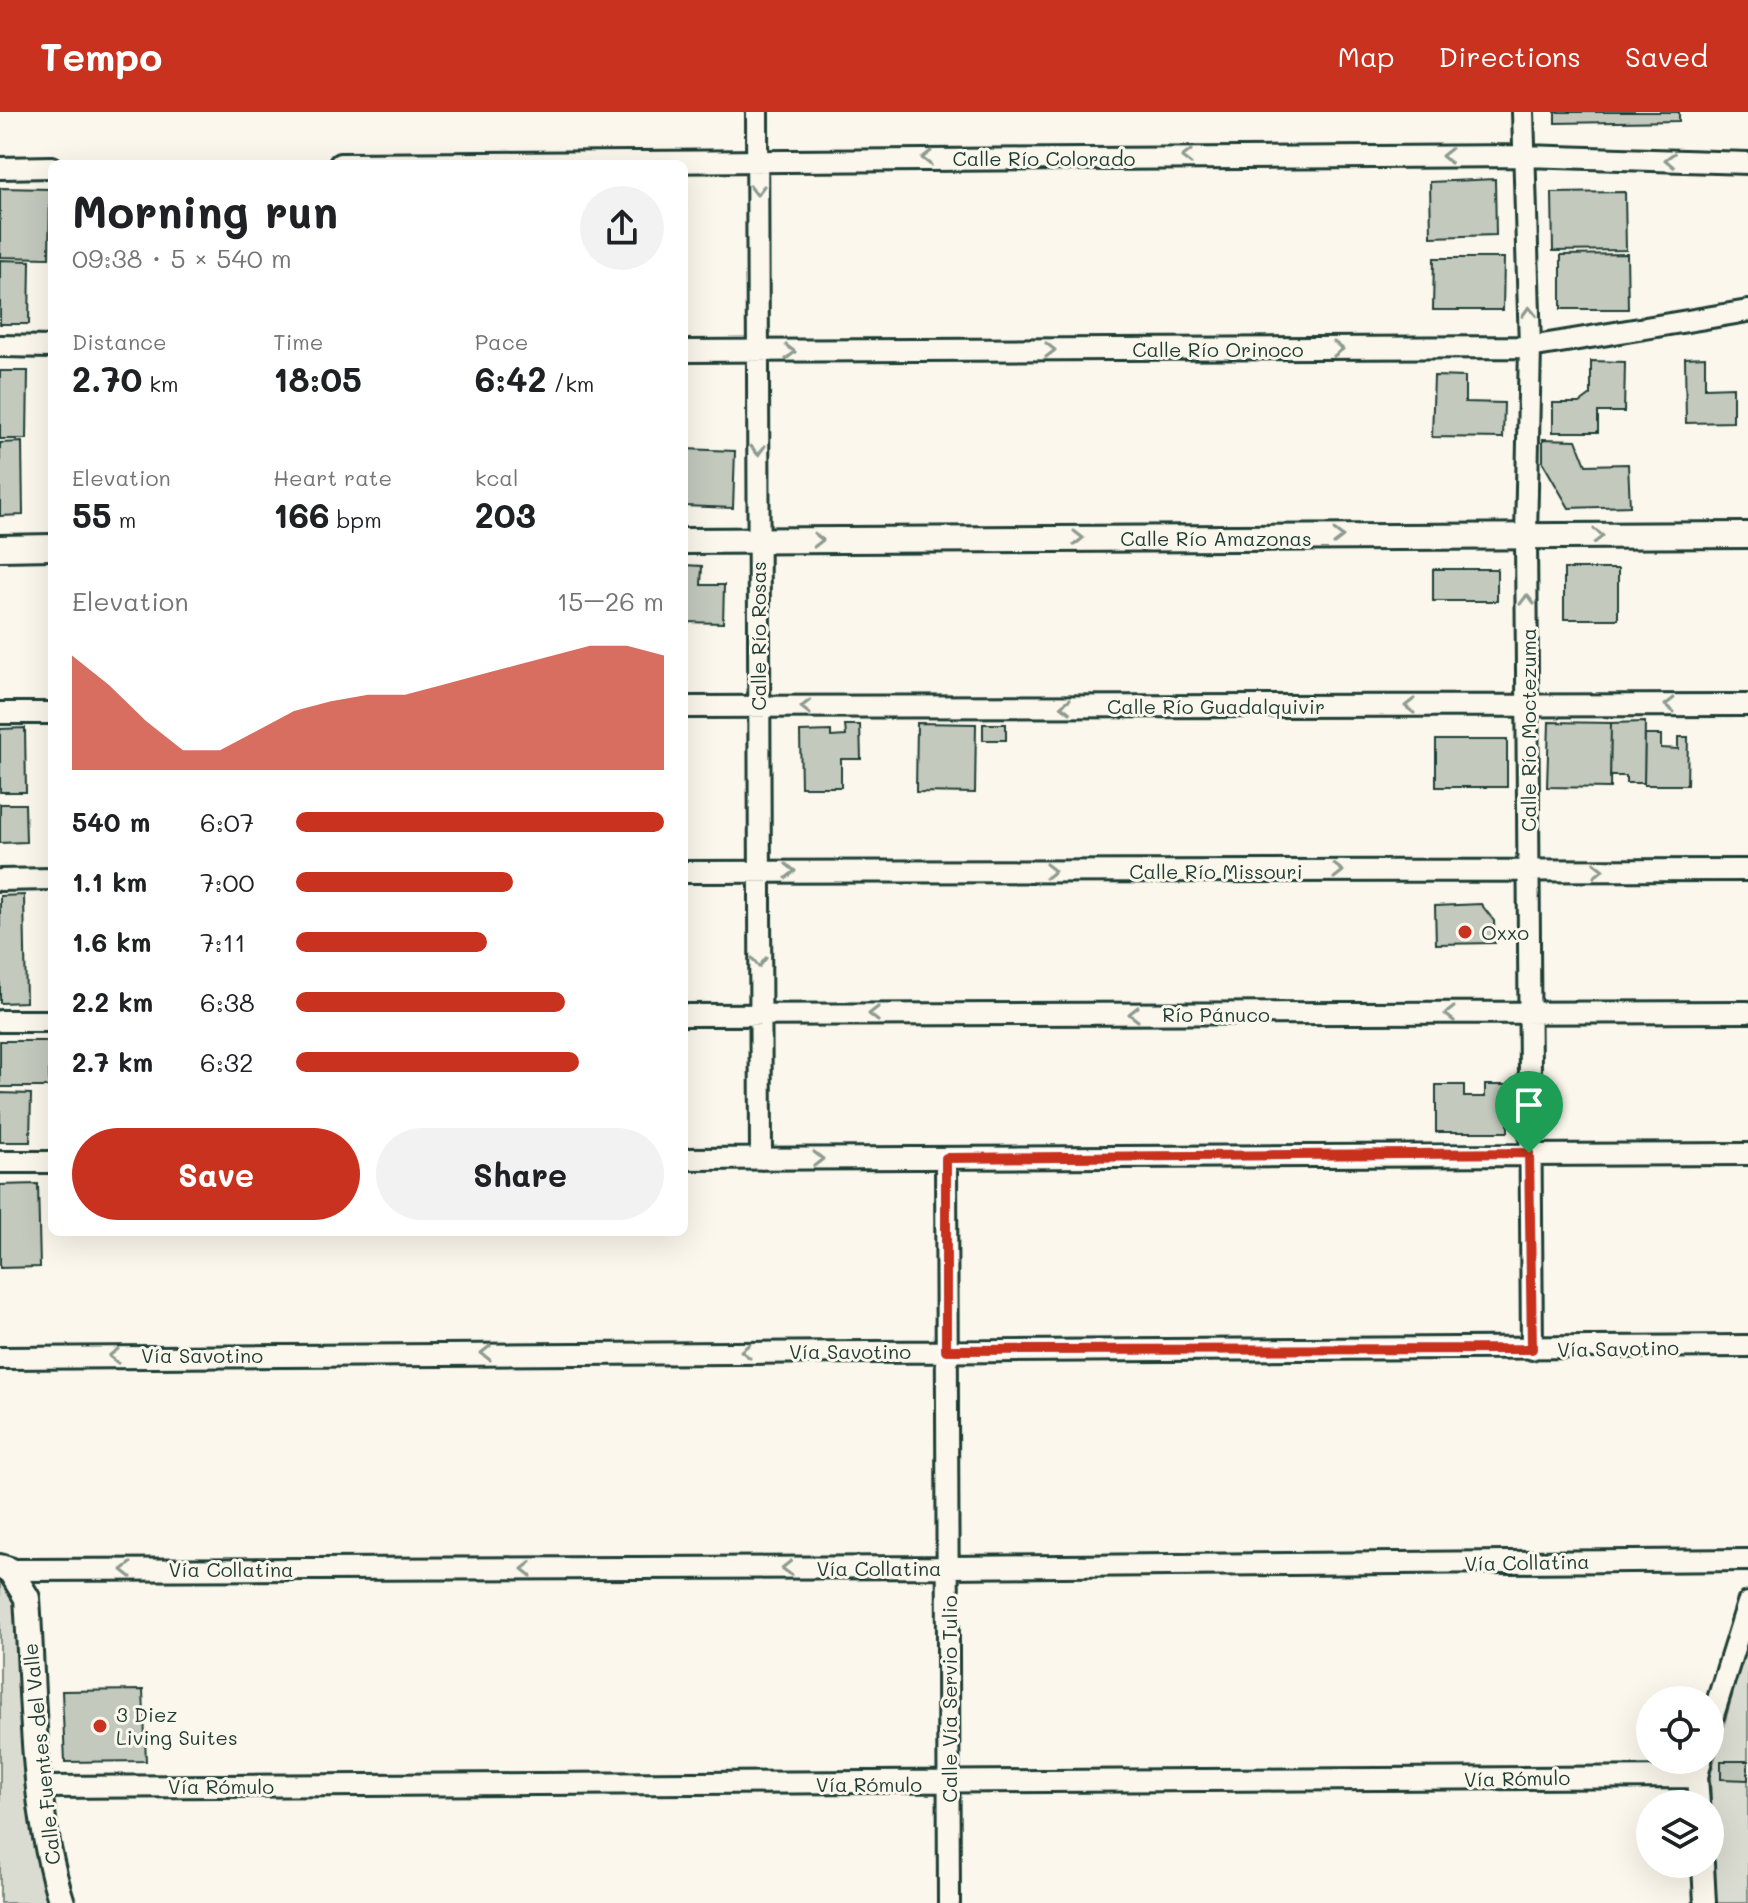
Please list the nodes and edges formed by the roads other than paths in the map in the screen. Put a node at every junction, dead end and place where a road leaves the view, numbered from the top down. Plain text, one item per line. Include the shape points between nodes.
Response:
1 (757, 112) edge
2 (1523, 112) edge
3 (1525, 156) junction
4 (757, 159) junction
5 (674, 160) edge
6 (1748, 163) edge
7 (48, 167) edge
8 (0, 168) edge
9 (1748, 311) edge
10 (0, 346) edge
11 (48, 347) edge
12 (1530, 347) junction
13 (688, 351) edge
14 (757, 352) junction
15 (1748, 535) edge
16 (1526, 536) junction
17 (759, 540) junction
18 (688, 541) edge
19 (48, 547) edge
20 (0, 548) edge
21 (1748, 705) edge
22 (1528, 706) junction
23 (688, 707) edge
24 (758, 707) junction
25 (0, 713) edge
26 (48, 713) edge
27 (1748, 870) edge
28 (759, 871) junction
29 (1528, 871) junction
30 (688, 872) edge
31 (48, 879) edge
32 (0, 880) edge
33 (1748, 1012) edge
34 (759, 1014) junction
35 (1528, 1014) junction
36 (688, 1015) edge
37 (0, 1021) edge
38 (48, 1021) edge
39 (1529, 1153) junction
40 (1748, 1154) edge
41 (946, 1158) junction
42 (688, 1159) edge
43 (761, 1159) junction
44 (0, 1162) edge
45 (48, 1162) edge
46 (1748, 1346) edge
47 (1532, 1349) junction
48 (946, 1350) junction
49 (0, 1358) edge
50 (1748, 1560) edge
51 (949, 1567) junction
52 (5, 1569) edge
53 (1748, 1603) edge
54 (1722, 1686) edge
55 (1636, 1769) edge
56 (950, 1783) junction
57 (40, 1787) junction
58 (1704, 1878) edge
59 (62, 1903) edge
60 (949, 1903) edge
61 (1705, 1903) edge

1 - 4 street, Calle Río Rosas
2 - 3 street, Calle Río Moctezuma
3 -> 4 street, Calle Río Colorado
6 -> 3 street, Calle Río Colorado
12 -> 3 street, Calle Río Moctezuma
4 - 5 street, Calle Río Colorado
4 -> 14 street, Calle Río Rosas
7 - 8 street
9 - 12 street, Calle Río Orinoco
10 - 11 street
14 -> 12 street, Calle Río Orinoco
12 - 16 street, Calle Río Moctezuma
13 - 14 street, Calle Río Orinoco
14 -> 17 street, Calle Río Rosas
16 -> 15 street, Calle Río Amazonas
17 -> 16 street, Calle Río Amazonas
22 -> 16 street, Calle Río Moctezuma
17 - 18 street, Calle Río Amazonas
17 - 24 street, Calle Río Rosas
19 - 20 street
21 -> 22 street, Calle Río Guadalquivir
22 -> 24 street, Calle Río Guadalquivir
22 - 29 street, Calle Río Moctezuma
23 - 24 street, Calle Río Guadalquivir
24 - 28 street, Calle Río Rosas
25 - 26 street
29 -> 27 street, Calle Río Missouri
28 -> 29 street, Calle Río Missouri
28 - 30 street, Calle Río Missouri
28 -> 34 street, Calle Río Rosas
29 - 35 street, Calle Río Moctezuma
31 - 32 street
33 - 35 street, Río Pánuco
35 -> 34 street, Río Pánuco
34 - 36 street, Río Pánuco
34 - 43 street, Calle Río Rosas
35 - 39 street, Calle Río Moctezuma
37 - 38 street
39 - 40 street
39 - 41 street
39 - 47 street, Calle Río Moctezuma
43 -> 41 street
41 - 48 street, Calle Vía Servio Tulio
42 - 43 street
44 - 45 street
46 - 47 street, Vía Savotino
47 - 48 street, Vía Savotino
48 -> 49 street, Vía Savotino
48 - 51 street, Calle Vía Servio Tulio
50 - 51 street, Vía Collatina
51 -> 52 street, Vía Collatina
51 - 56 street, Calle Vía Servio Tulio
52 - 57 street, Calle Fuentes del Valle via 27,1598
53 - 54 street
55 - 56 street, Vía Rómulo
56 - 57 street, Vía Rómulo
56 - 60 street, Calle Vía Servio Tulio
57 - 59 street, Calle Fuentes del Valle
58 - 61 street

